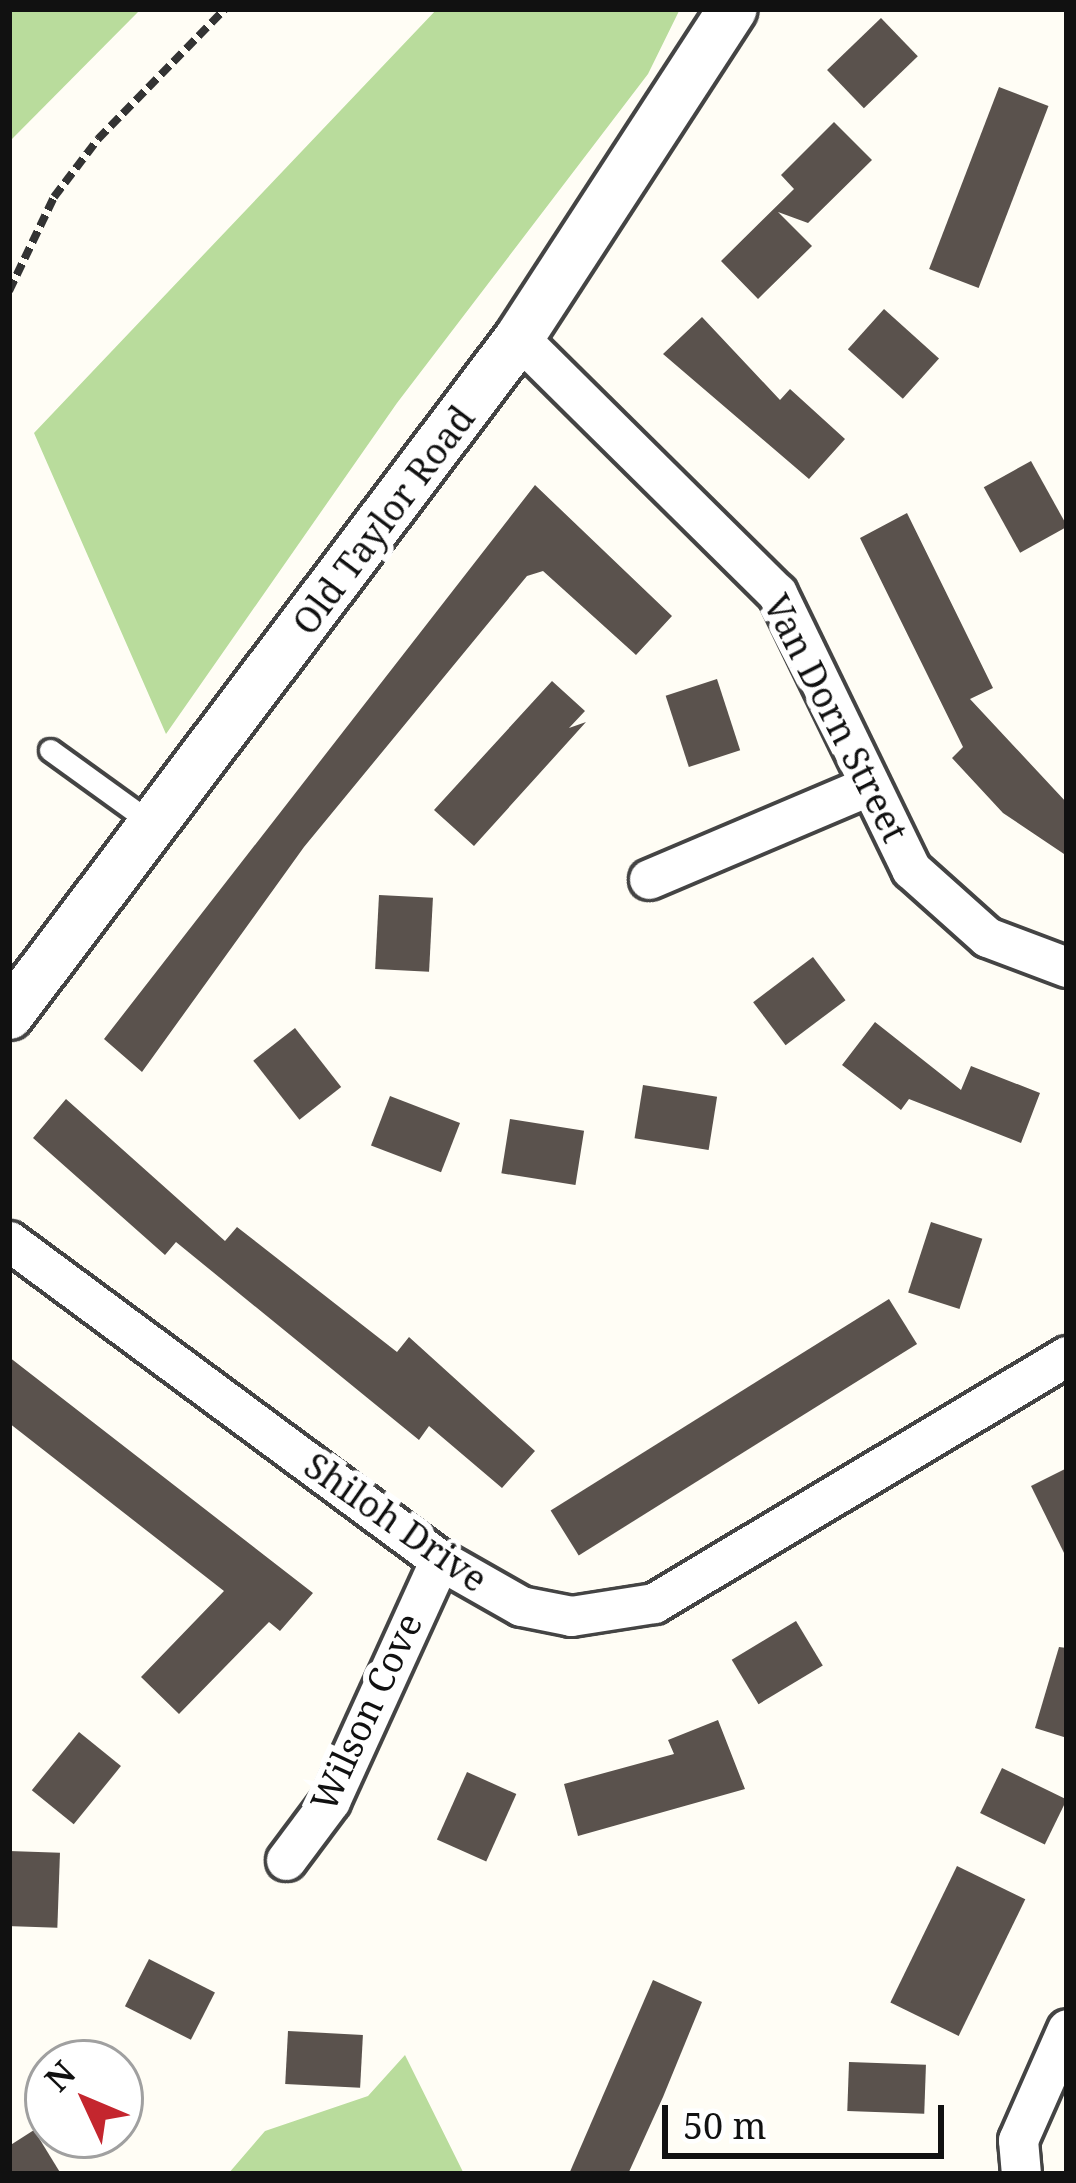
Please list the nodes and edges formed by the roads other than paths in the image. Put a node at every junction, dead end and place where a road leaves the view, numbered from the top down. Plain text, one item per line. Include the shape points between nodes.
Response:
1 (734, 9) edge
2 (519, 338) junction
3 (50, 750) dead end
4 (868, 786) junction
5 (155, 826) junction
6 (650, 879) dead end
7 (1067, 968) edge
8 (9, 1015) edge
9 (9, 1241) edge
10 (1067, 1356) edge
11 (440, 1560) junction
12 (286, 1860) dead end
13 (1067, 2029) edge
14 (1021, 2174) edge

1 - 2 street, Old Taylor Road
2 - 4 street, Van Dorn Street via 766,578
2 - 5 street, Old Taylor Road
3 - 5 lane
4 - 6 street
4 - 7 street, Van Dorn Street via 945,907
5 - 8 street, Old Taylor Road
9 - 11 street, Shiloh Drive
10 - 11 street, Shiloh Drive via 654,1604 554,1613
11 - 12 street, Wilson Cove via 330,1802
13 - 14 street via 1018,2140

